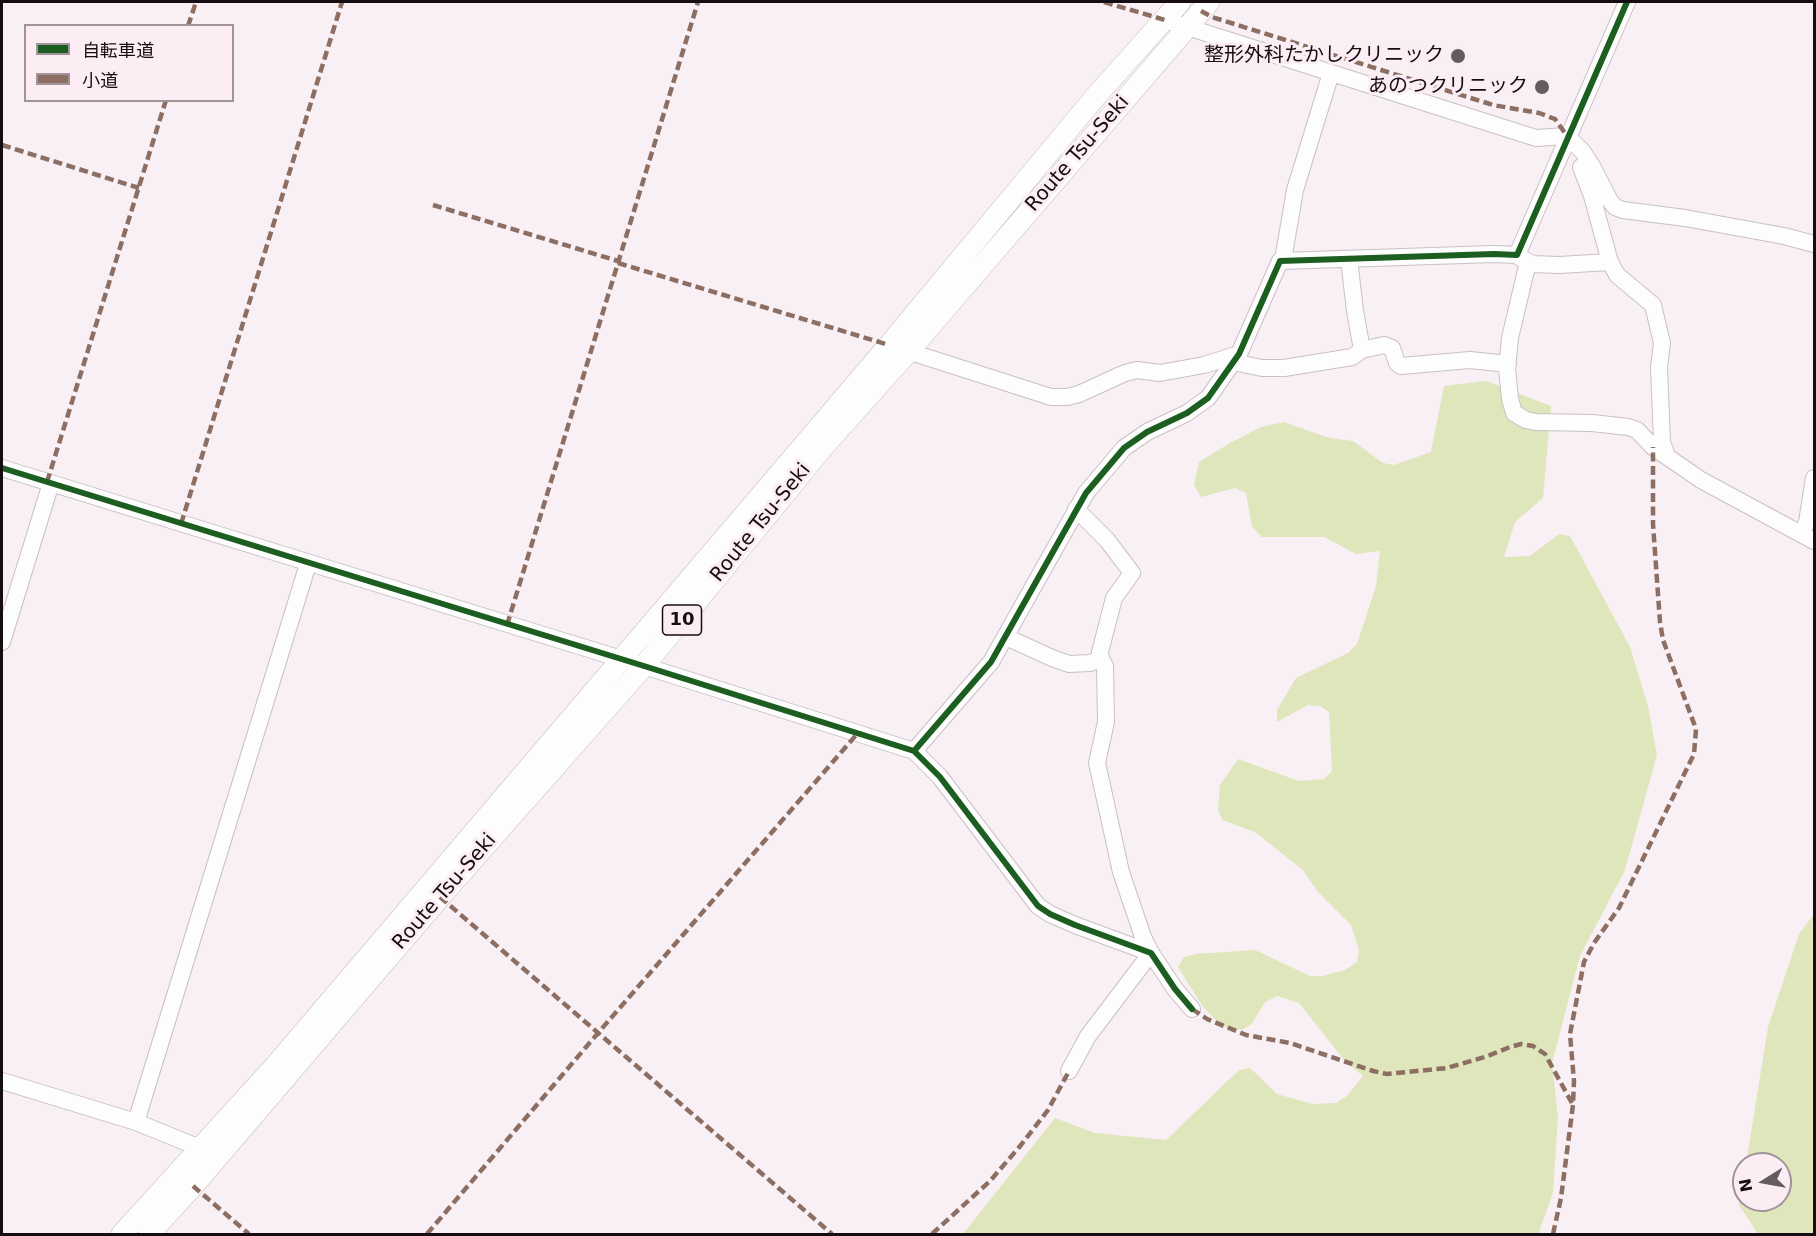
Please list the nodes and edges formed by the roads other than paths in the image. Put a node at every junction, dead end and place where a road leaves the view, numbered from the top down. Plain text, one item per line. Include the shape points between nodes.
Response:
1 (1180, 2) edge
2 (1209, 2) edge
3 (1627, 2) edge
4 (1165, 20) junction
5 (1187, 27) junction
6 (1331, 73) junction
7 (1567, 136) junction
8 (1815, 244) edge
9 (1349, 259) junction
10 (1522, 259) junction
11 (1283, 260) junction
12 (1610, 262) junction
13 (889, 345) junction
14 (1362, 350) junction
15 (909, 351) junction
16 (1236, 358) junction
17 (1508, 364) junction
18 (1667, 456) junction
19 (2, 468) edge
20 (1815, 478) edge
21 (51, 483) junction
22 (1076, 508) junction
23 (1808, 537) edge
24 (308, 564) junction
25 (1006, 637) junction
26 (2, 642) edge
27 (621, 659) junction
28 (1101, 659) junction
29 (644, 666) junction
30 (914, 752) junction
31 (1150, 953) junction
32 (1192, 1009) dead end
33 (1069, 1071) dead end
34 (2, 1081) edge
35 (136, 1122) junction
36 (200, 1148) junction
37 (122, 1234) edge
38 (149, 1234) edge

1 - 4 main road, Route Tsu-Seki / 10
2 - 5 main road, Route Tsu-Seki / 10
3 - 7 street
4 - 5 street
4 - 13 main road, Route Tsu-Seki / 10 via 1096,96
5 - 6 street
5 - 15 main road, Route Tsu-Seki / 10
6 - 7 street via 1536,138
6 - 11 street via 1294,190
7 - 8 street via 1592,166 1615,207
7 - 10 street
7 - 12 street via 1592,196
9 - 10 street via 1494,254
9 - 11 street
9 - 14 street
10 - 12 street via 1559,265
10 - 17 street
11 - 16 street
12 - 18 street via 1617,275 1653,305 1662,343 1662,442
13 - 15 street
13 - 27 main road, Route Tsu-Seki / 10
14 - 16 street via 1352,357 1284,368 1262,368
14 - 17 street via 1390,346 1401,366 1470,360
15 - 16 street via 1051,396 1067,397 1137,370 1160,373
15 - 29 main road, Route Tsu-Seki / 10 via 823,447
16 - 22 street via 1208,398 1124,448
17 - 18 street via 1510,399 1517,416 1536,422 1628,427
18 - 23 street via 1701,480
19 - 21 street
20 - 23 street
21 - 24 street
21 - 26 street
22 - 25 street
22 - 28 street via 1132,573 1114,598
24 - 27 street
24 - 35 street
25 - 28 street via 1069,664
25 - 30 street via 991,662
27 - 29 street
27 - 36 main road, Route Tsu-Seki / 10 via 275,1066
28 - 31 street via 1105,666 1106,722 1097,763 1121,872
29 - 30 street
29 - 38 main road, Route Tsu-Seki / 10
30 - 31 street via 940,777 1038,906 1075,925
31 - 32 street
31 - 33 street via 1088,1036
34 - 35 street
35 - 36 street
36 - 37 main road, Route Tsu-Seki / 10

